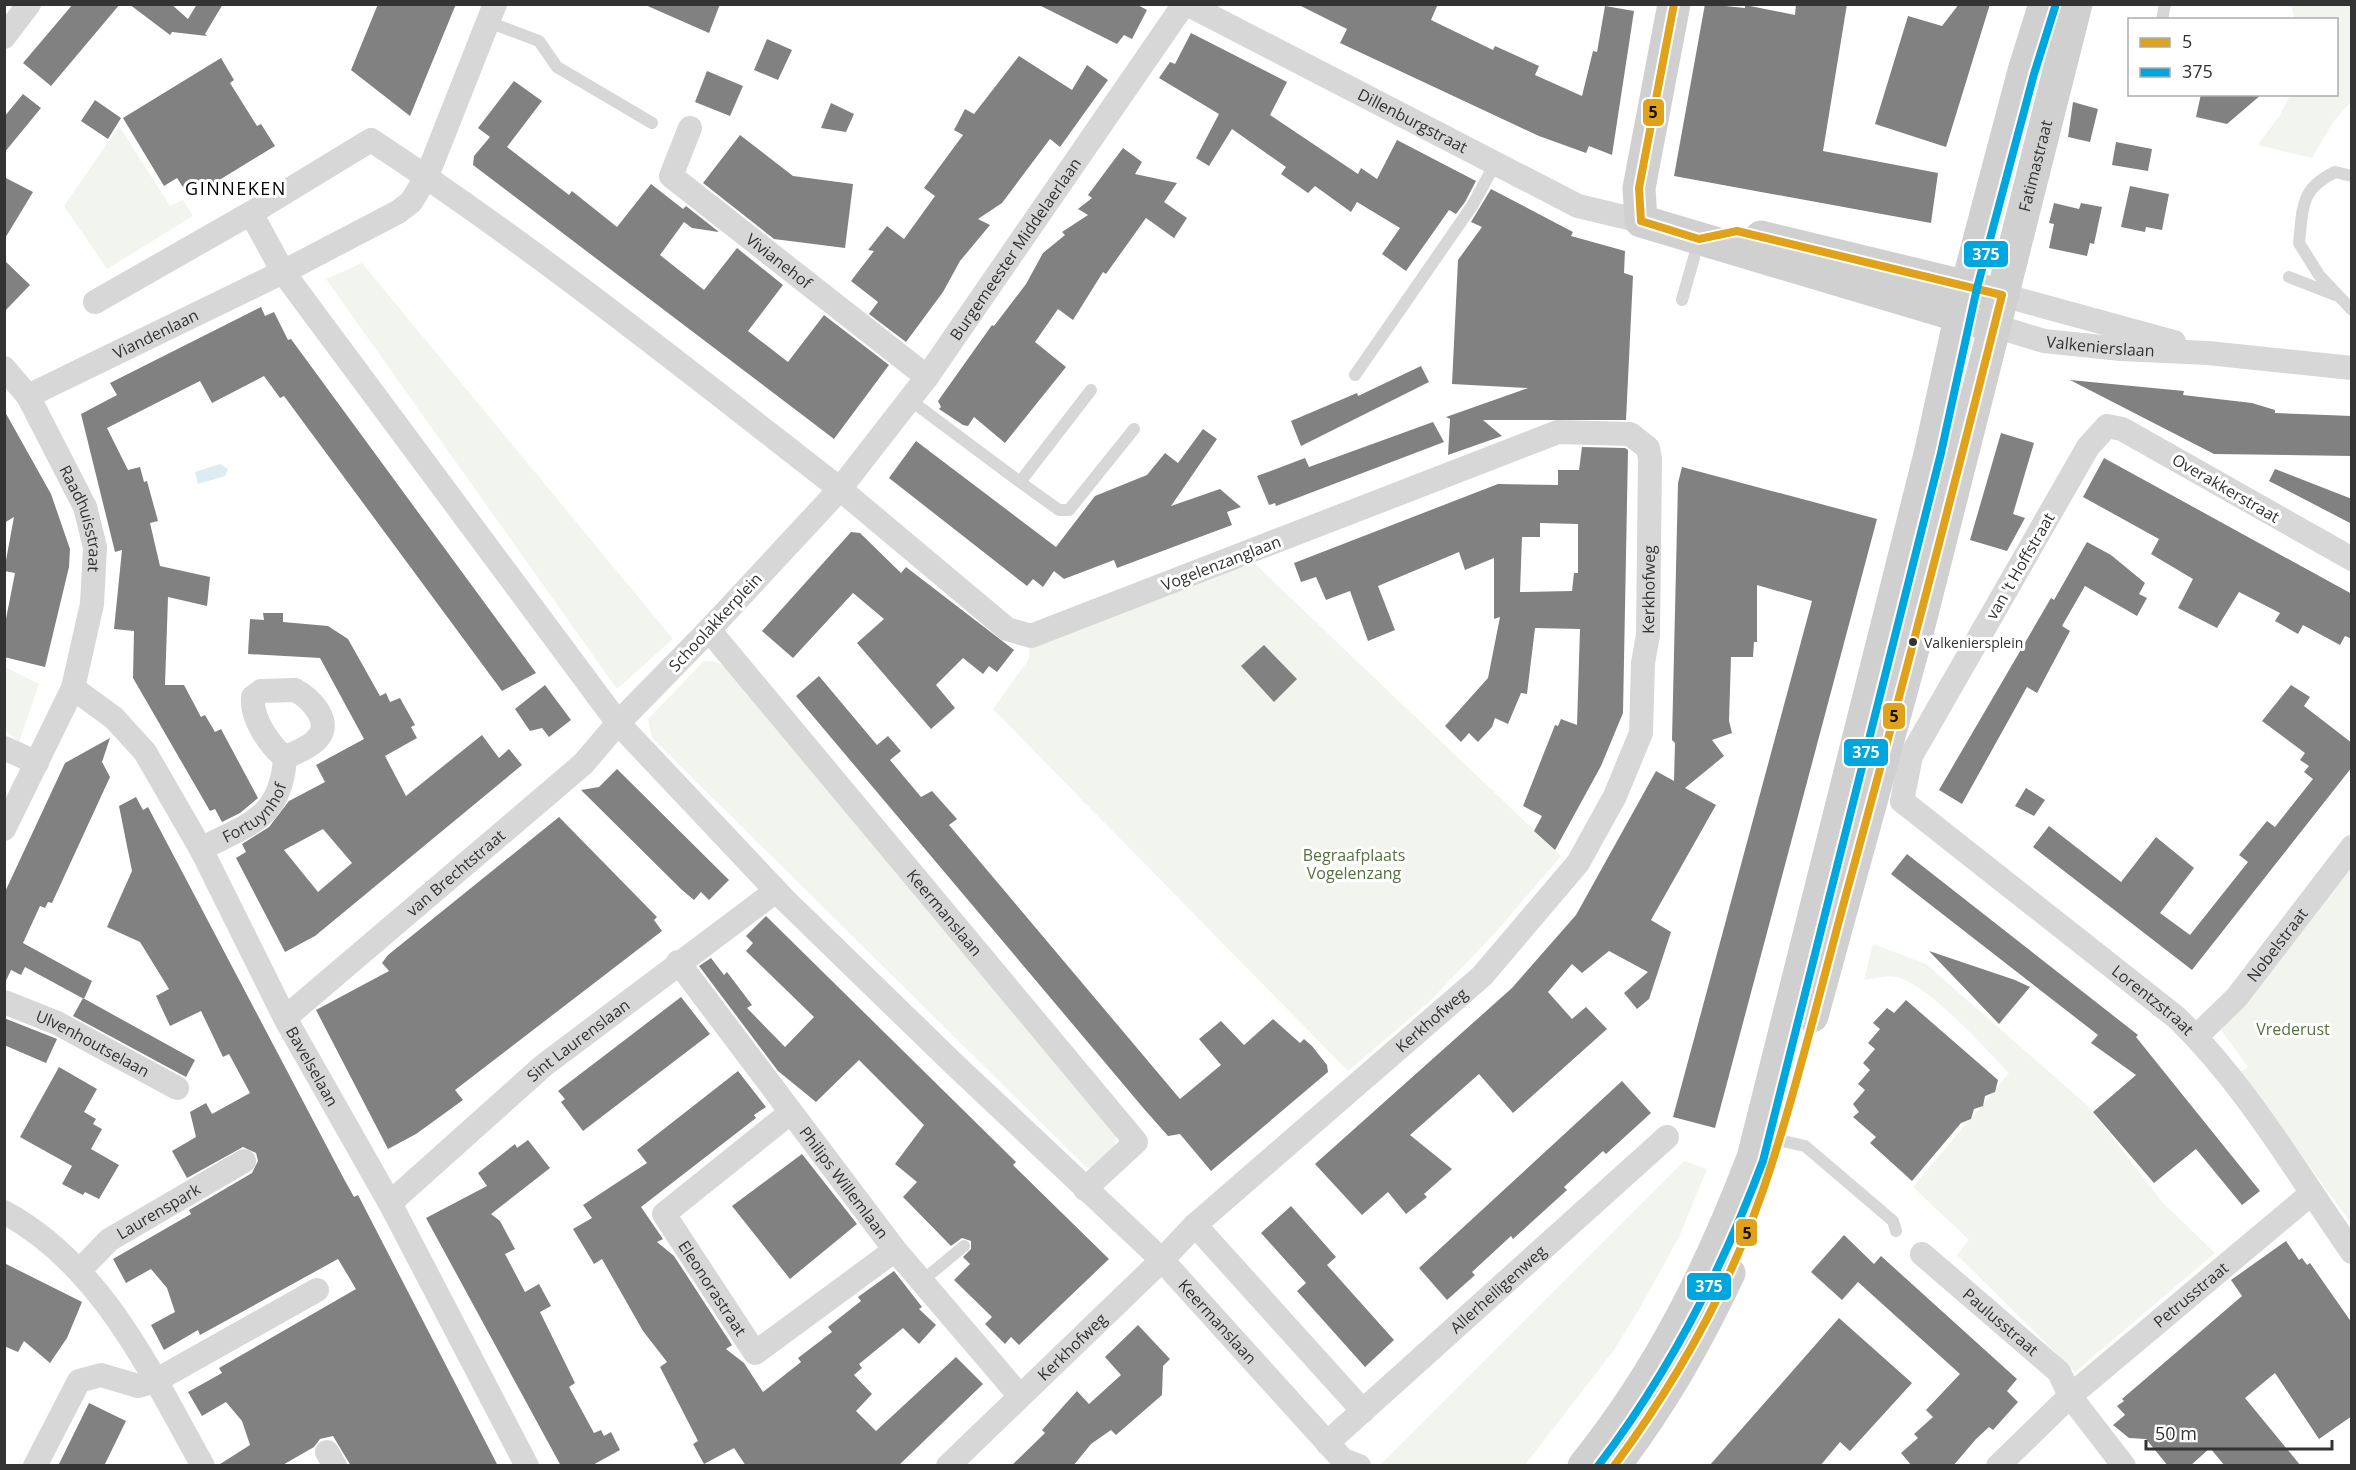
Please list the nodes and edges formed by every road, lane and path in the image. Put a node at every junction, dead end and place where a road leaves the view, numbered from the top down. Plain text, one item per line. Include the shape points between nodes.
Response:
1 (29, 4) edge
2 (1186, 4) edge
3 (1674, 4) edge
4 (2045, 4) edge
5 (2076, 4) edge
6 (492, 13) edge
7 (4, 37) edge
8 (652, 123) dead end
9 (690, 128) dead end
10 (1495, 164) junction
11 (427, 176) junction
12 (2352, 176) edge
13 (251, 213) junction
14 (1641, 221) junction
15 (1699, 239) junction
16 (283, 272) junction
17 (2289, 277) dead end
18 (2002, 295) junction
19 (2339, 297) junction
20 (1682, 300) dead end
21 (1963, 301) junction
22 (95, 302) dead end
23 (2352, 310) edge
24 (1995, 326) junction
25 (2208, 352) junction
26 (2351, 366) edge
27 (6, 372) edge
28 (1355, 375) dead end
29 (927, 377) junction
30 (1091, 390) dead end
31 (28, 396) junction
32 (910, 400) junction
33 (1134, 429) dead end
34 (2100, 430) joint
35 (1640, 440) joint
36 (1020, 482) junction
37 (840, 489) junction
38 (2352, 559) edge
39 (709, 630) junction
40 (73, 688) junction
41 (618, 723) junction
42 (4, 748) edge
43 (285, 758) dead end
44 (38, 763) junction
45 (1902, 801) joint
46 (4, 829) edge
47 (2352, 847) edge
48 (201, 849) junction
49 (776, 891) junction
50 (678, 962) junction
51 (4, 1002) edge
52 (285, 1018) junction
53 (2196, 1037) junction
54 (177, 1088) dead end
55 (790, 1113) junction
56 (1667, 1137) dead end
57 (1769, 1138) junction
58 (244, 1161) dead end
59 (1085, 1189) junction
60 (2312, 1193) junction
61 (390, 1203) junction
62 (4, 1212) edge
63 (1195, 1225) junction
64 (1896, 1231) dead end
65 (964, 1246) dead end
66 (895, 1250) junction
67 (2352, 1252) edge
68 (1922, 1254) dead end
69 (1162, 1260) junction
70 (80, 1270) junction
71 (922, 1281) junction
72 (317, 1290) dead end
73 (155, 1381) junction
74 (1019, 1395) junction
75 (2070, 1396) junction
76 (1363, 1411) junction
77 (1327, 1443) junction
78 (1348, 1464) edge
79 (35, 1466) edge
80 (203, 1466) edge
81 (527, 1466) edge
82 (948, 1466) edge
83 (1584, 1466) edge
84 (1614, 1466) edge
85 (1998, 1466) edge
86 (2124, 1466) edge

1 - 7 street
2 - 10 street, Dillenburgstraat
2 - 29 street, Burgemeester Middelaerlaan
3 - 14 main road via 1639,188
4 - 21 main road, Fatimastraat
5 - 18 main road, Fatimastraat
6 - 8 lane via 539,41 557,67
6 - 11 street, Viandenlaan
9 - 29 street, Vivianehof via 671,176
10 - 14 street, Dillenburgstraat via 1578,206
10 - 28 lane via 1472,206
11 - 13 street via 371,140
11 - 16 street, Viandenlaan via 411,202 398,212
11 - 37 street
12 - 19 lane via 2335,172 2316,181 2306,194 2301,223 2299,243
13 - 16 street
13 - 22 street
14 - 15 main road
15 - 20 lane
15 - 21 main road
16 - 31 street, Viandenlaan
16 - 41 street
17 - 19 lane
18 - 21 main road
18 - 24 main road, Fatimastraat
18 - 25 street, Valkenierslaan
19 - 23 lane
21 - 24 main road
21 - 57 main road
24 - 25 street, Valkenierslaan via 2044,341
24 - 57 main road via 1914,645
25 - 26 street, Valkenierslaan
27 - 31 street, Raadhuisstraat
29 - 32 street, Burgemeester Middelaerlaan
30 - 36 lane
31 - 40 street, Raadhuisstraat via 85,507 95,547 92,604
32 - 36 lane
32 - 37 street, Burgemeester Middelaerlaan
33 - 36 lane via 1069,510 1059,510
34 - 38 street, Overakkerstraat via 2107,426 2122,429
34 - 45 street, van 't Hoffstraat via 1911,756
35 - 37 street, Vogelenzanglaan via 1630,434 1558,432 1031,636 1008,629
35 - 63 street, Kerkhofweg via 1648,448 1650,459 1648,635 1641,733 1616,796 1578,863 1482,976
37 - 39 street, Schoolakkerplein
39 - 41 street, Schoolakkerplein
39 - 59 street, Keermanslaan via 1136,1142
40 - 44 street
40 - 48 street, Bavelselaan via 114,718 145,752
41 - 49 street, Keermanslaan
41 - 52 street, van Brechtstraat via 583,764
42 - 44 street
43 - 48 street, Fortuynhof via 277,799 259,819
44 - 46 street
45 - 53 street, Lorentzstraat
47 - 53 street, Nobelstraat via 2237,997
48 - 52 street, Bavelselaan
49 - 50 street, Sint Laurenslaan
49 - 59 street, Keermanslaan
50 - 55 street, Philips Willemlaan
50 - 61 street, Sint Laurenslaan via 543,1066
51 - 54 street, Ulvenhoutselaan via 57,1023
52 - 61 street, Bavelselaan
53 - 60 street, Lorentzstraat via 2271,1131
55 - 66 street, Philips Willemlaan
55 - 66 street, Eleonorastraat via 664,1214 755,1353
56 - 76 street, Allerheiligenweg
57 - 64 lane via 1805,1146 1893,1221
57 - 83 main road via 1679,1323 1613,1430
57 - 84 main road via 1737,1256 1696,1342 1651,1416
58 - 70 street, Laurenspark via 109,1240
59 - 69 street, Keermanslaan
60 - 67 street, Lorentzstraat
60 - 75 street, Petrusstraat
61 - 81 street, Bavelselaan
62 - 70 street via 41,1235
63 - 69 street, Kerkhofweg
63 - 76 street
65 - 71 lane
66 - 71 street, Philips Willemlaan
68 - 75 street, Paulusstraat via 2059,1372
69 - 74 street, Kerkhofweg
69 - 77 street, Keermanslaan
70 - 73 street via 118,1319
71 - 74 street, Philips Willemlaan
72 - 73 street
73 - 79 street via 138,1386 101,1374 79,1381
73 - 80 street
74 - 82 street, Kerkhofweg
75 - 85 street, Petrusstraat
75 - 86 street
76 - 77 street, Allerheiligenweg
77 - 78 street, Keermanslaan

